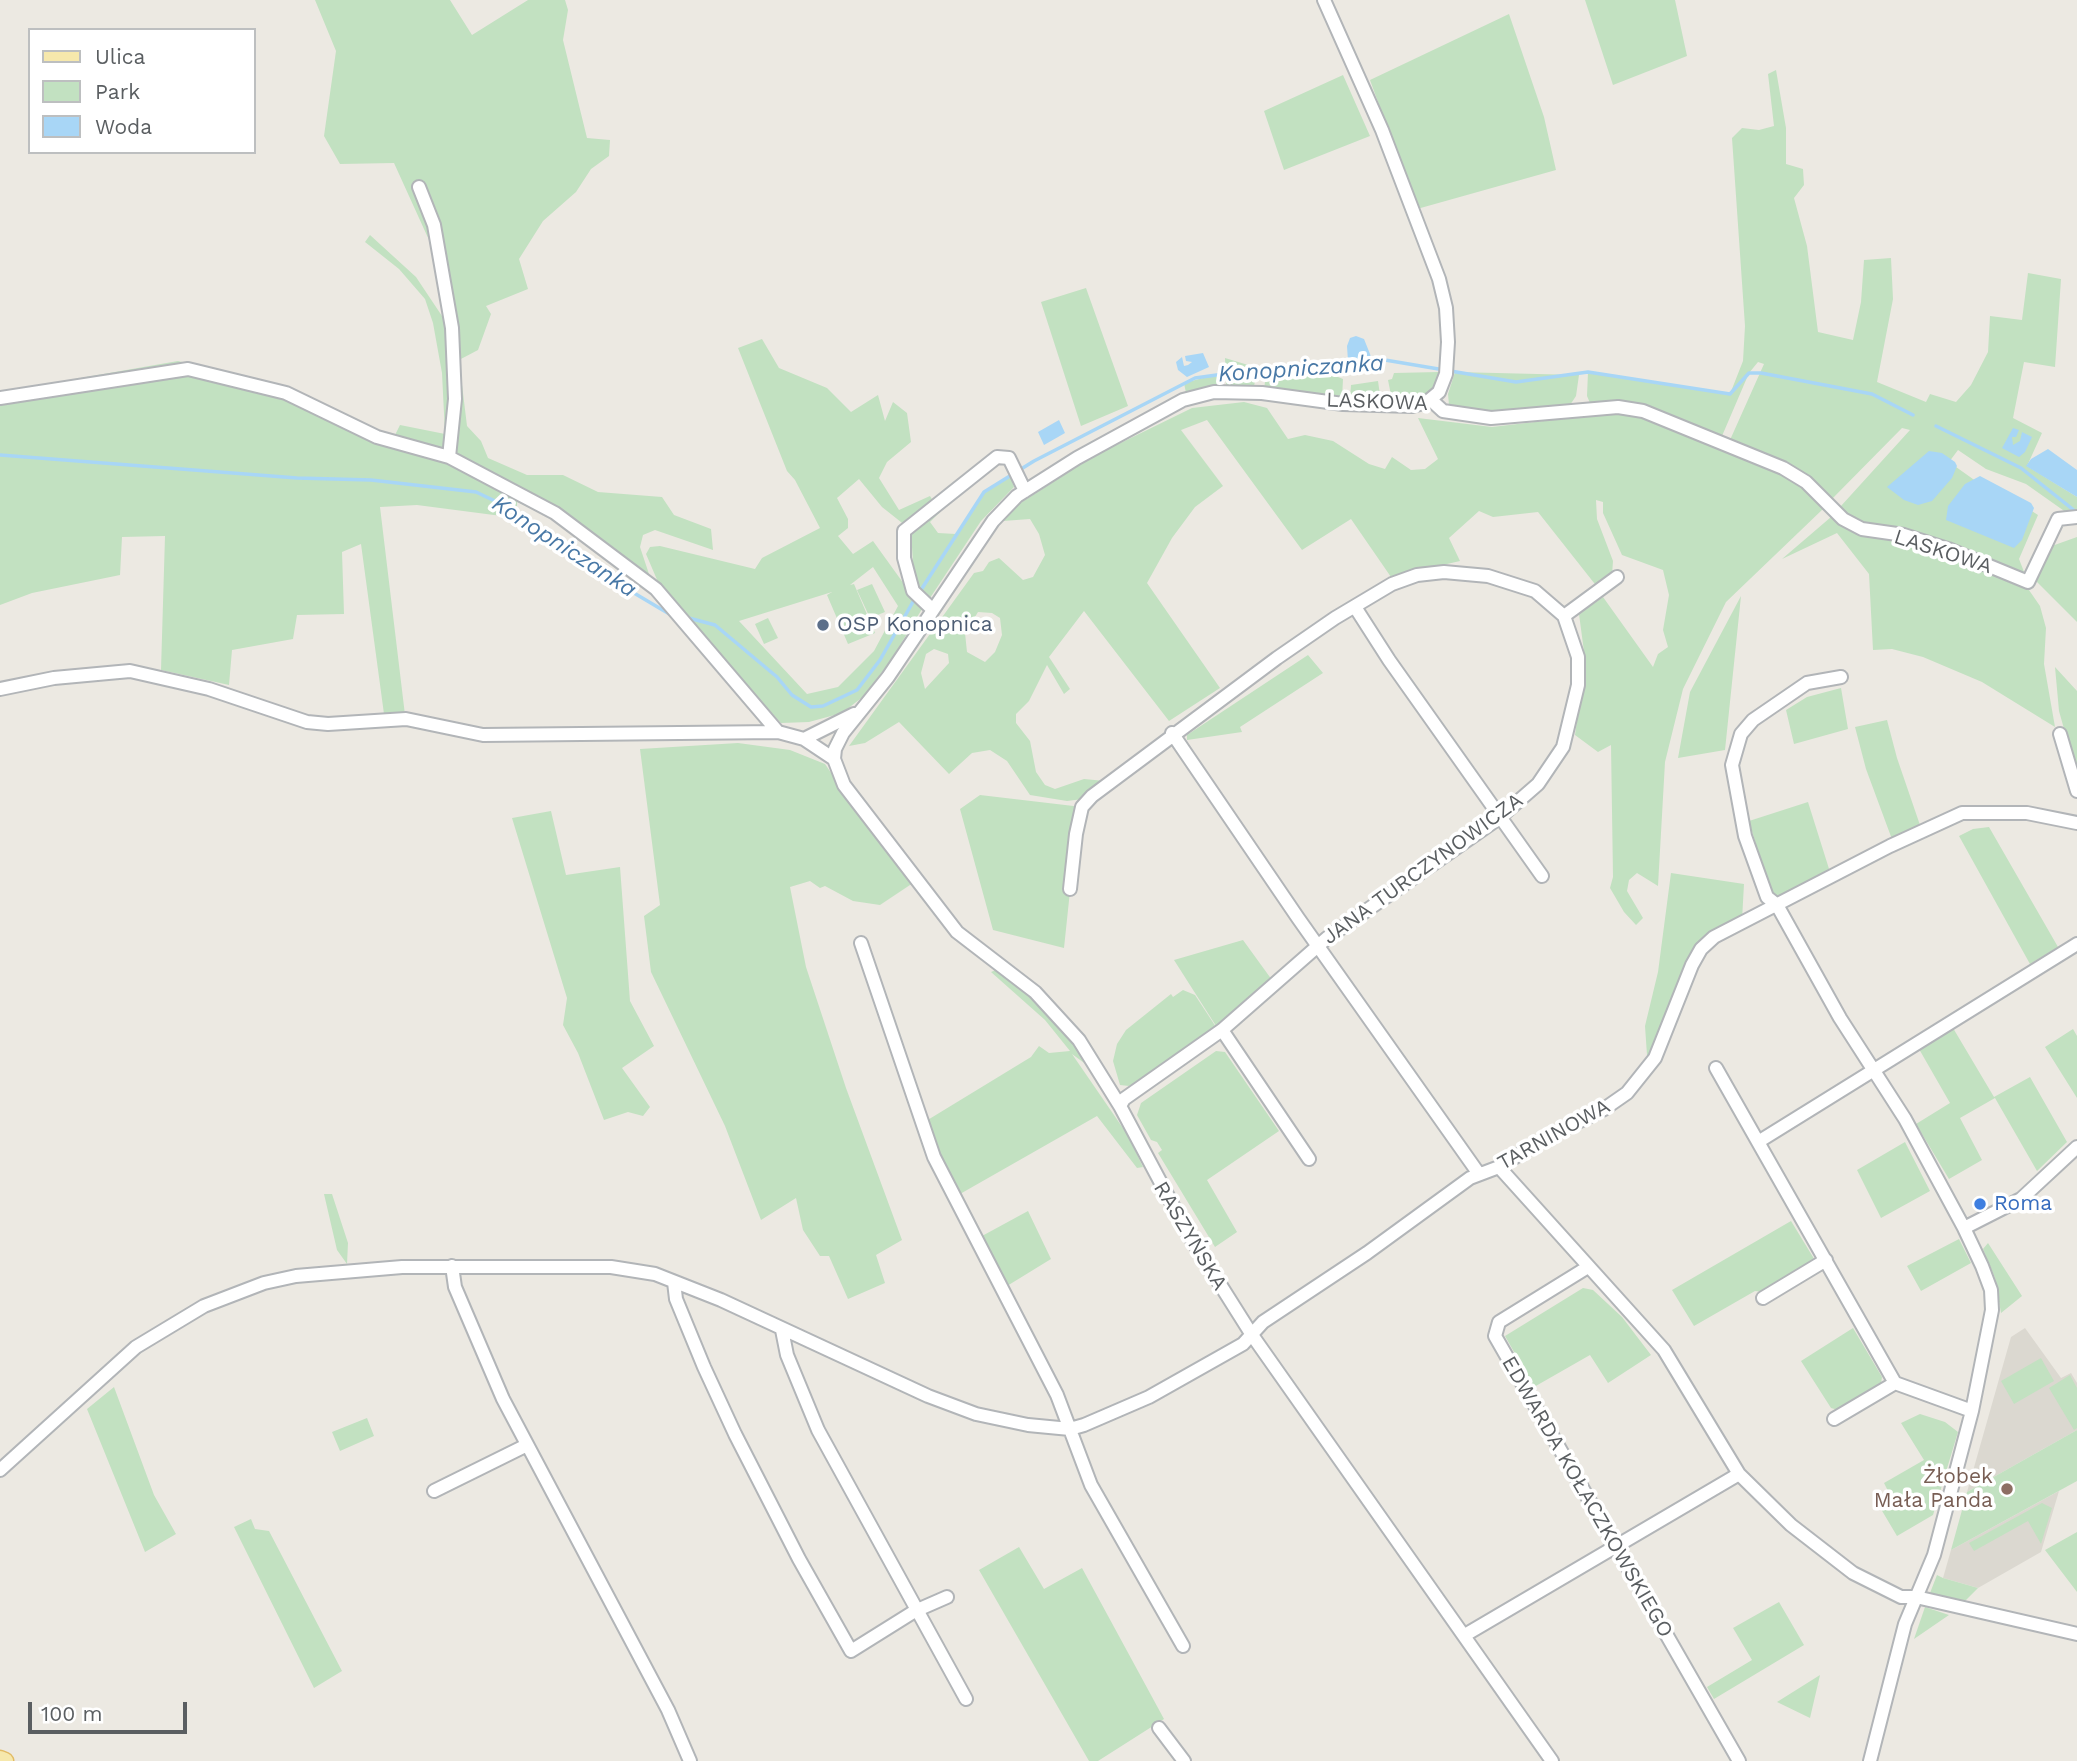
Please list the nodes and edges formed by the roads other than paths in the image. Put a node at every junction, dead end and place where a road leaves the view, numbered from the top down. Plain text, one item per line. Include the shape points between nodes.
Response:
1 (1324, 0) edge
2 (419, 187) dead end
3 (0, 398) edge
4 (1432, 400) junction
5 (449, 457) junction
6 (1025, 491) junction
7 (2077, 517) edge
8 (1617, 577) dead end
9 (1355, 607) junction
10 (932, 609) junction
11 (1564, 615) junction
12 (1841, 677) dead end
13 (0, 689) edge
14 (859, 712) junction
15 (778, 732) junction
16 (1172, 733) junction
17 (2060, 734) dead end
18 (804, 739) junction
19 (834, 759) junction
20 (2077, 791) edge
21 (1499, 818) junction
22 (2077, 823) edge
23 (1542, 876) dead end
24 (1070, 889) dead end
25 (1777, 905) junction
26 (861, 943) dead end
27 (2077, 944) edge
28 (1317, 945) junction
29 (1222, 1030) junction
30 (1716, 1068) dead end
31 (1873, 1070) junction
32 (1120, 1106) junction
33 (1758, 1142) junction
34 (2077, 1147) edge
35 (1309, 1159) dead end
36 (1499, 1167) junction
37 (1479, 1174) junction
38 (1964, 1228) junction
39 (1826, 1260) junction
40 (453, 1266) junction
41 (1588, 1267) junction
42 (674, 1282) junction
43 (1763, 1298) dead end
44 (782, 1330) junction
45 (1252, 1335) junction
46 (1895, 1383) junction
47 (1972, 1411) junction
48 (1834, 1419) dead end
49 (1070, 1429) junction
50 (527, 1445) junction
51 (0, 1470) edge
52 (1739, 1474) junction
53 (434, 1491) dead end
54 (1615, 1546) junction
55 (947, 1597) dead end
56 (1916, 1597) junction
57 (915, 1611) junction
58 (2077, 1634) edge
59 (1465, 1635) junction
60 (1183, 1646) dead end
61 (965, 1699) dead end
62 (1159, 1728) dead end
63 (0, 1759) edge
64 (5, 1761) edge
65 (690, 1761) edge
66 (1184, 1761) edge
67 (1552, 1761) edge
68 (1739, 1761) edge
69 (1870, 1761) edge

1 - 4 street via 1382,130 1446,308 1447,368
2 - 5 street via 434,225 452,327 455,398
3 - 5 street via 188,369 286,393 377,437
4 - 6 street, LASKOWA via 1412,406 1373,405 1246,391 1203,394 1122,431
4 - 7 street, LASKOWA via 1443,411 1491,418 1618,407 1643,411 1783,468 1806,482 1843,519 1862,529 1904,535 2028,582 2058,519
5 - 15 street via 555,513 656,589
6 - 10 street, LASKOWA via 993,521
6 - 10 street via 1009,458 996,457 904,531 904,558 913,591
8 - 11 street
9 - 11 street via 1392,584 1444,572 1488,576 1524,587
9 - 16 street
9 - 21 street
10 - 14 street, LASKOWA
11 - 21 street, JANA TURCZYNOWICZA via 1578,657 1569,729 1563,747 1538,784
12 - 25 street via 1807,683 1753,720 1741,734 1735,755 1734,785 1753,866 1766,897
13 - 15 street via 130,671 328,724 406,719 483,735
14 - 18 street, LASKOWA
14 - 19 street, LASKOWA via 839,740
15 - 18 street
16 - 24 street via 1082,807
16 - 28 street
17 - 20 street
18 - 19 street
19 - 32 street, RASZYŃSKA via 844,785 957,932 1048,1004 1079,1040
21 - 23 street
21 - 28 street, JANA TURCZYNOWICZA
22 - 25 street, TARNINOWA via 2027,813 1962,813
25 - 31 street
25 - 36 street, TARNINOWA via 1714,937 1701,949 1656,1058 1627,1093
26 - 49 street via 934,1157 962,1205
27 - 31 street
28 - 29 street, JANA TURCZYNOWICZA
28 - 37 street
29 - 32 street, JANA TURCZYNOWICZA
29 - 35 street
30 - 33 street
31 - 33 street
31 - 38 street
32 - 45 street, RASZYŃSKA via 1167,1198
33 - 39 street
34 - 38 street via 2021,1199
36 - 37 street, TARNINOWA
36 - 41 street
37 - 45 street, TARNINOWA via 1263,1322
38 - 47 street via 1987,1278 1993,1310
39 - 43 street
39 - 46 street
40 - 42 street via 611,1266
40 - 50 street via 454,1287
40 - 51 street via 296,1276 204,1306 136,1347
41 - 52 street via 1664,1350
41 - 54 street, EDWARDA KOŁACZKOWSKIEGO via 1499,1322 1495,1336
42 - 44 street
42 - 57 street via 676,1299 735,1434 851,1651
44 - 49 street via 988,1418
44 - 57 street via 787,1355 818,1430
45 - 49 street, TARNINOWA via 1149,1397
45 - 59 street, RASZYŃSKA
46 - 47 street
46 - 48 street
47 - 56 street via 1934,1555
49 - 60 street via 1091,1485
50 - 53 street
50 - 65 street via 663,1699
52 - 54 street
52 - 56 street via 1791,1525 1853,1573 1901,1597
54 - 59 street
54 - 68 street, EDWARDA KOŁACZKOWSKIEGO
55 - 57 street
56 - 58 street
56 - 69 street via 1905,1623
57 - 61 street
59 - 67 street, RASZYŃSKA
62 - 66 street
63 - 64 main road

